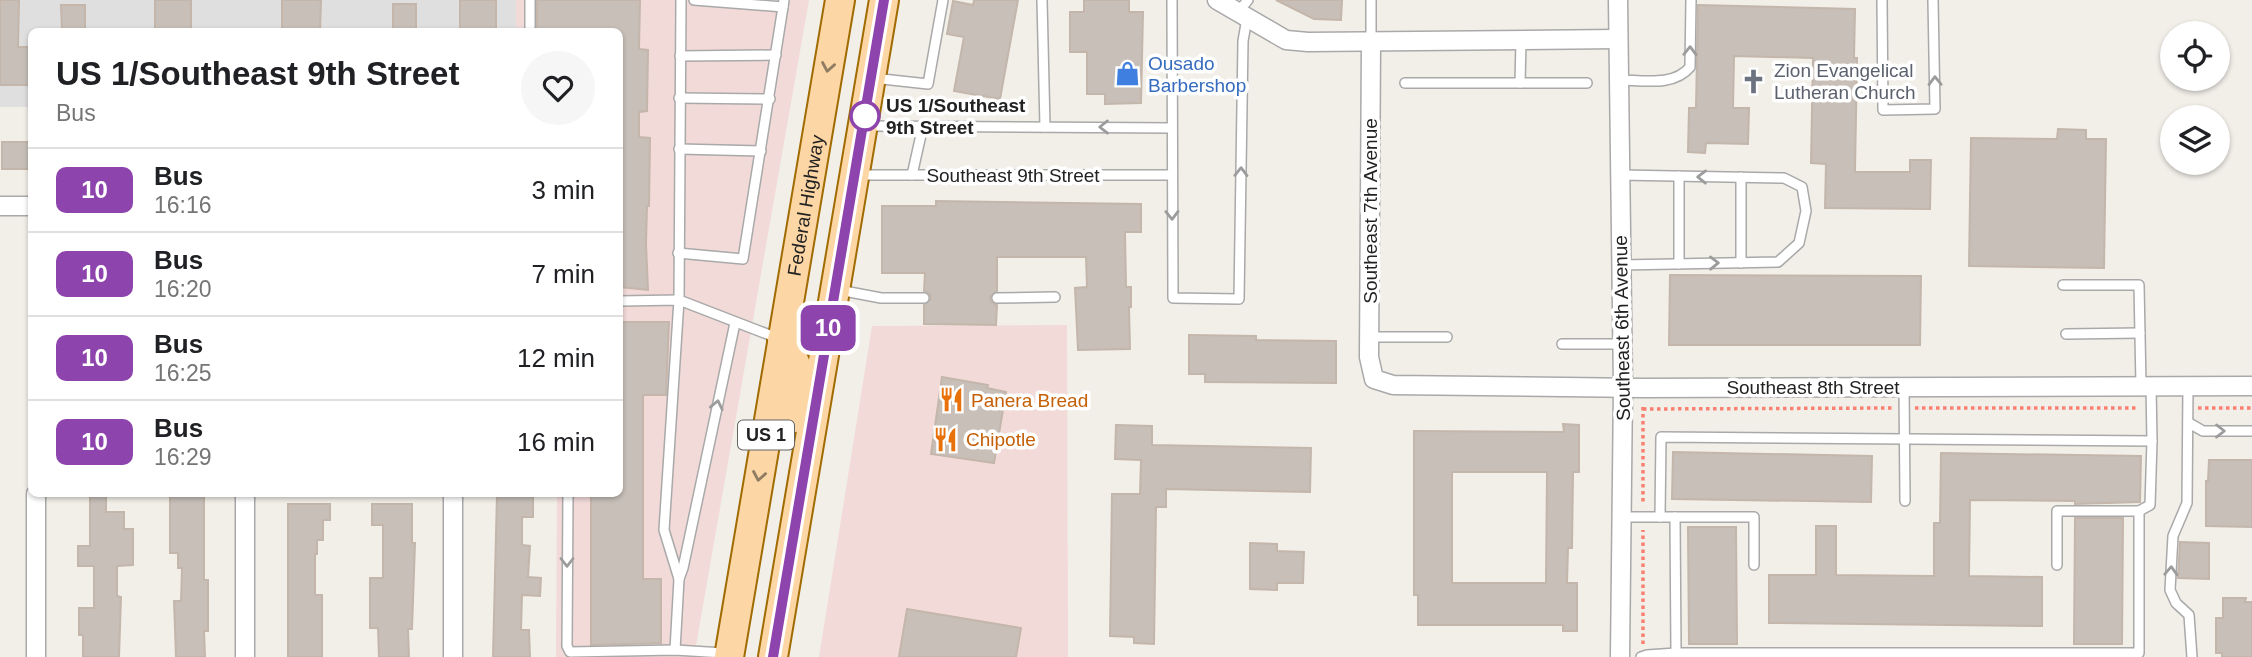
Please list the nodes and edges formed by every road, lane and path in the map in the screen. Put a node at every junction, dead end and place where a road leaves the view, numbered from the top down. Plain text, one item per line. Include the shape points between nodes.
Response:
1 (530, 0) edge
2 (681, 0) edge
3 (694, 0) edge
4 (840, 0) edge
5 (884, 0) edge
6 (943, 0) edge
7 (1042, 0) edge
8 (1172, 0) edge
9 (1217, 0) edge
10 (1371, 0) edge
11 (1618, 0) edge
12 (1691, 0) edge
13 (1882, 0) edge
14 (1933, 0) edge
15 (784, 3) edge
16 (1245, 10) edge
17 (530, 28) edge
18 (1618, 39) junction
19 (1521, 41) junction
20 (1371, 43) junction
21 (680, 55) junction
22 (776, 55) junction
23 (871, 77) junction
24 (1618, 80) junction
25 (1405, 83) dead end
26 (1520, 83) junction
27 (1587, 83) dead end
28 (679, 97) junction
29 (770, 99) junction
30 (863, 125) junction
31 (923, 126) junction
32 (1045, 127) junction
33 (1172, 128) junction
34 (679, 149) junction
35 (761, 151) junction
36 (854, 175) junction
37 (912, 175) junction
38 (1172, 175) junction
39 (1620, 175) junction
40 (1679, 176) junction
41 (1741, 177) junction
42 (0, 206) edge
43 (28, 206) edge
44 (678, 253) junction
45 (1741, 263) junction
46 (795, 264) junction
47 (1679, 264) junction
48 (1621, 265) junction
49 (2063, 285) dead end
50 (835, 289) junction
51 (924, 298) dead end
52 (997, 298) dead end
53 (1055, 298) dead end
54 (679, 300) junction
55 (623, 301) edge
56 (735, 323) junction
57 (2140, 333) junction
58 (2066, 334) dead end
59 (1369, 337) junction
60 (1447, 337) dead end
61 (782, 340) junction
62 (1562, 344) dead end
63 (1623, 344) junction
64 (825, 350) junction
65 (1374, 379) joint
66 (2146, 386) junction
67 (2189, 386) junction
68 (2252, 386) edge
69 (1904, 387) junction
70 (1623, 388) junction
71 (1904, 408) junction
72 (2152, 408) junction
73 (2189, 408) junction
74 (2252, 408) edge
75 (1643, 409) dead end
76 (2189, 423) junction
77 (2252, 430) edge
78 (1904, 439) junction
79 (2152, 441) junction
80 (36, 497) edge
81 (244, 497) edge
82 (453, 497) edge
83 (568, 497) edge
84 (1905, 501) dead end
85 (2139, 511) junction
86 (1621, 517) junction
87 (1660, 517) junction
88 (1675, 517) junction
89 (793, 540) junction
90 (1754, 565) dead end
91 (2057, 565) dead end
92 (678, 579) junction
93 (674, 650) junction
94 (1676, 653) junction
95 (729, 655) edge
96 (36, 657) edge
97 (245, 657) edge
98 (453, 657) edge
99 (773, 657) edge
100 (1620, 657) edge
101 (1641, 657) edge
102 (2192, 657) edge

1 - 17 lane
2 - 21 lane
3 - 15 lane
4 -> 46 main road, Federal Highway / US 1
5 - 23 main road, US 1
6 - 23 lane via 928,84
7 - 32 lane
8 - 33 lane
9 - 16 street
10 - 20 lane
11 - 18 street, Southeast 6th Avenue
24 -> 12 lane via 1674,80 1683,75 1690,67
13 -> 14 lane via 1883,110 1935,109
15 - 22 lane
16 - 20 street via 1286,40
38 -> 16 lane via 1173,298 1239,299
18 - 19 street
18 - 24 street, Southeast 6th Avenue
19 - 20 street
19 - 26 lane
20 - 59 street, Southeast 7th Avenue
21 - 22 lane
21 - 28 lane
22 - 29 lane
23 - 30 main road, US 1
24 - 39 street, Southeast 6th Avenue
25 - 26 lane
26 - 27 lane
28 - 29 lane
28 - 34 lane
29 - 35 lane
30 - 31 lane
30 - 36 main road, US 1
31 - 32 lane
31 - 37 lane
33 -> 32 lane
33 - 38 lane
34 - 35 lane
34 - 44 lane
35 - 44 lane via 743,259
36 - 37 lane, Southeast 9th Street
36 - 50 main road, US 1
37 - 38 lane, Southeast 9th Street
39 - 40 lane
39 - 48 street, Southeast 6th Avenue
41 -> 40 lane
40 - 47 lane
41 - 45 lane
41 - 45 lane via 1784,178 1802,187 1806,211 1799,243 1778,262
42 - 43 street
44 - 54 lane
47 -> 45 lane
46 - 61 main road, Federal Highway / US 1
46 - 64 main road via 804,321 812,339
47 - 48 lane
48 - 63 street, Southeast 6th Avenue
49 - 57 lane via 2139,285
50 - 51 lane via 881,298
50 - 64 main road, US 1
52 - 53 lane
54 - 55 lane
54 - 56 lane
54 - 92 lane via 664,530
56 - 61 lane
92 -> 56 lane
57 - 58 lane
57 - 66 lane
59 - 60 lane
59 - 65 street, Southeast 7th Avenue
61 - 89 main road via 798,364 801,386 782,522
61 -> 95 main road, Federal Highway / US 1
62 - 63 lane
63 - 70 street, Southeast 6th Avenue
64 - 89 main road, US 1
65 - 70 street, Southeast 8th Street via 1393,385
66 - 67 street, Southeast 8th Street
66 - 69 street, Southeast 8th Street
66 - 72 lane
67 - 68 street, Southeast 8th Street
67 - 73 lane
69 - 70 street, Southeast 8th Street
69 - 71 lane
70 - 86 street, Southeast 6th Avenue
71 - 72 path
71 - 75 path
71 - 78 lane
72 - 79 lane
73 - 74 path
73 - 76 lane
76 -> 77 lane via 2203,431
102 -> 76 lane via 2189,615 2170,590 2173,536 2187,503
78 - 79 lane
78 - 84 lane
78 - 87 lane via 1661,437
79 - 85 lane via 2150,505
80 - 96 street
81 - 97 street
82 - 98 street
83 -> 93 lane via 570,652
85 - 91 lane via 2057,511
85 - 94 lane via 2139,653
86 - 87 lane
86 - 100 street, Southeast 6th Avenue
87 - 88 lane
88 - 90 lane via 1754,517
88 - 94 lane
89 - 99 main road, US 1
92 - 93 lane
93 - 95 lane
94 - 101 lane

